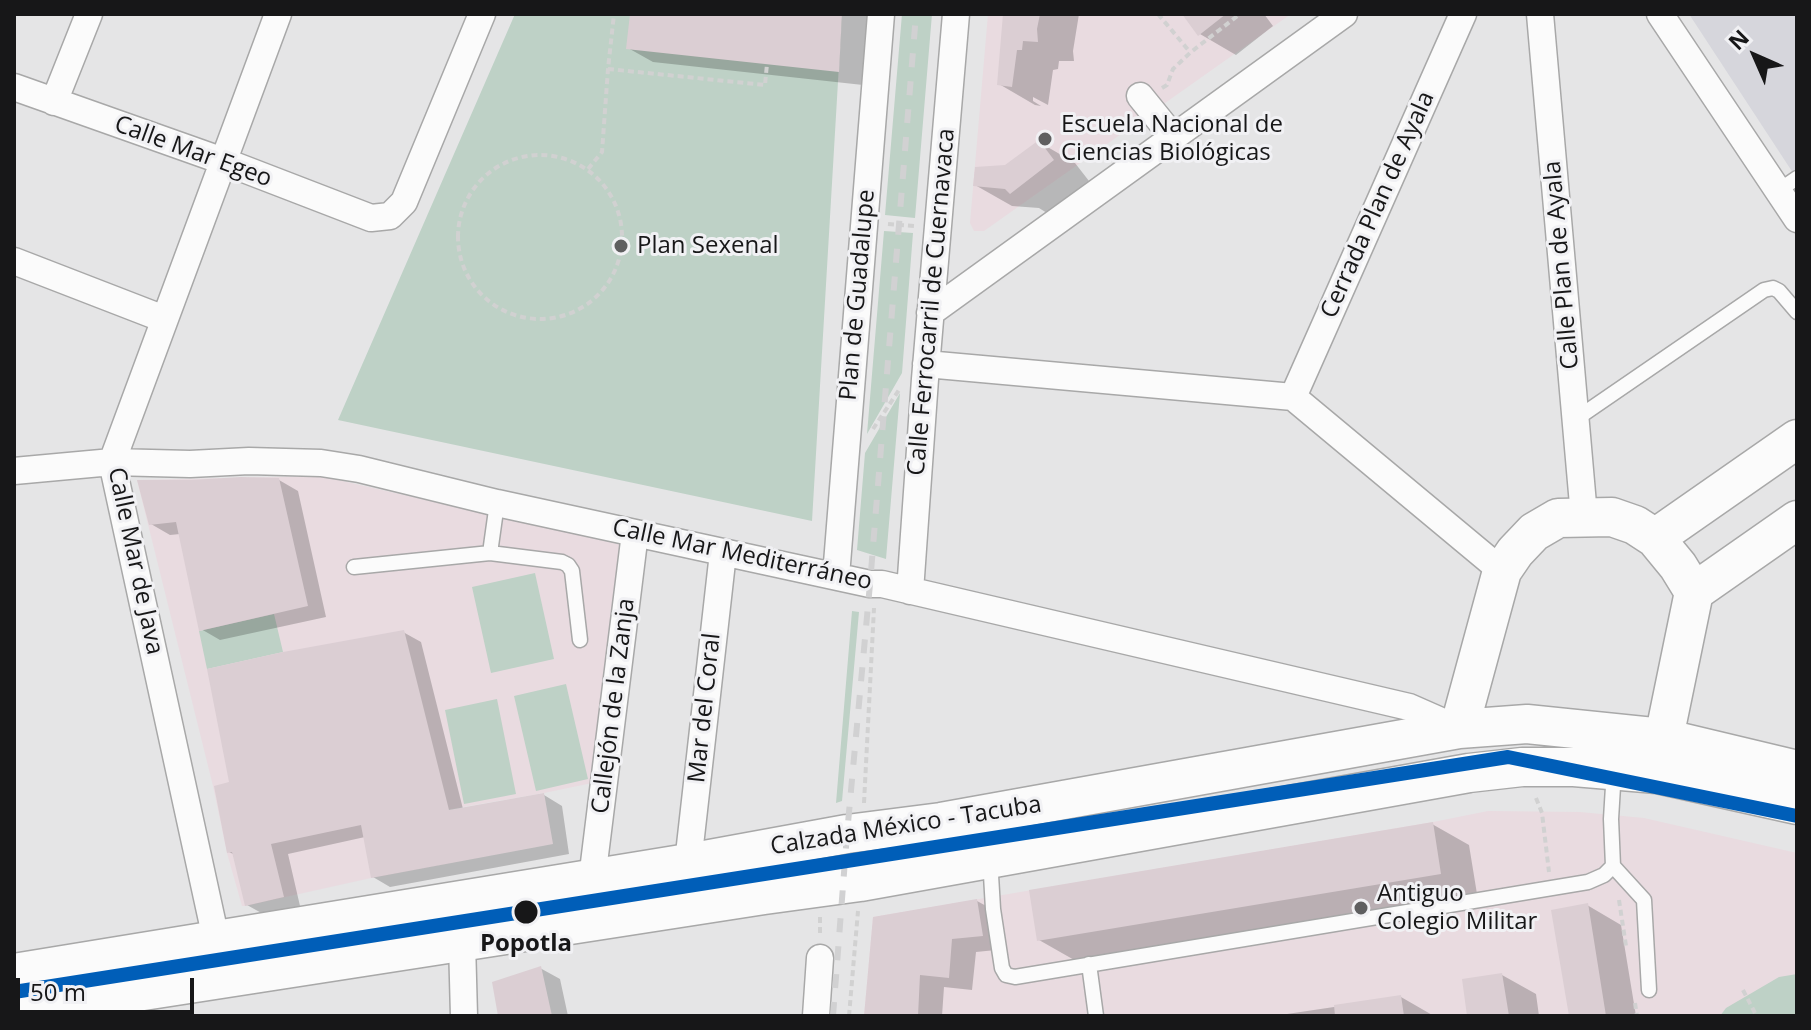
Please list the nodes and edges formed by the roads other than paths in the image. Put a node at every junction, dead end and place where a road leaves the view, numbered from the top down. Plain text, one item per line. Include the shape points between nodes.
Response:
1 (89, 14) edge
2 (278, 14) edge
3 (482, 14) edge
4 (881, 14) edge
5 (956, 14) edge
6 (1344, 14) edge
7 (1463, 14) edge
8 (1540, 14) edge
9 (1660, 14) edge
10 (14, 87) edge
11 (1142, 99) road end
12 (54, 102) junction
13 (1174, 138) junction
14 (223, 161) junction
15 (1788, 184) edge
16 (1797, 219) edge
17 (14, 261) edge
18 (1797, 312) edge
19 (930, 313) junction
20 (164, 319) junction
21 (926, 364) junction
22 (1293, 397) junction
23 (1576, 419) junction
24 (1797, 439) edge
25 (112, 462) junction
26 (14, 471) edge
27 (497, 503) junction
28 (1584, 516) junction
29 (1797, 520) edge
30 (635, 533) junction
31 (1655, 538) junction
32 (490, 553) junction
33 (723, 553) junction
34 (354, 567) dead end
35 (1502, 571) junction
36 (836, 576) junction
37 (910, 591) junction
38 (1694, 592) junction
39 (580, 640) dead end
40 (1459, 729) junction
41 (1660, 756) junction
42 (1614, 770) junction
43 (1797, 770) edge
44 (1797, 805) edge
45 (941, 822) junction
46 (757, 851) junction
47 (990, 858) junction
48 (688, 863) junction
49 (1613, 866) junction
50 (937, 868) junction
51 (592, 879) junction
52 (764, 895) junction
53 (216, 939) junction
54 (462, 942) junction
55 (820, 958) road end
56 (1089, 964) junction
57 (14, 973) edge
58 (1649, 990) dead end
59 (14, 1011) edge
60 (464, 1016) edge
61 (816, 1016) edge
62 (1096, 1016) edge

1 - 12 street
2 - 14 street, Calle Mar de Java
3 - 14 street, Calle Mar Egeo via 404,202 390,216 371,218
4 - 36 street, Plan de Guadalupe
5 - 19 street, Calle Ferrocarril de Cuernavaca
6 - 13 street
7 - 22 street, Cerrada Plan de Ayala
8 - 23 street, Calle Plan de Ayala
9 - 15 street
10 - 12 street, Calle Mar Egeo
11 - 13 street
12 - 14 street, Calle Mar Egeo
13 - 19 street
14 - 20 street, Calle Mar de Java
15 - 16 street
17 - 20 street
18 - 23 lane via 1779,291 1764,290
19 - 21 street, Calle Ferrocarril de Cuernavaca
20 - 25 street, Calle Mar de Java
21 - 22 street
21 - 37 street, Calle Ferrocarril de Cuernavaca
22 - 35 street
23 - 28 street, Calle Plan de Ayala
24 - 31 main road
25 - 26 street, Calle Mar Mediterráneo
25 - 27 street, Calle Mar Mediterráneo via 321,463
25 - 53 street, Calle Mar de Java
27 - 30 street, Calle Mar Mediterráneo
27 - 32 lane
28 - 31 main road via 1612,517
28 - 35 main road via 1558,518 1534,532
29 - 38 main road
30 - 33 street, Calle Mar Mediterráneo
30 - 51 street, Callejón de la Zanja
31 - 38 main road
32 - 34 lane
32 - 39 lane via 568,565
33 - 36 street, Calle Mar Mediterráneo
33 - 48 street, Mar del Coral
35 - 40 main road
36 - 37 street, Calle Mar Mediterráneo
37 - 40 street, Calle Mar Mediterráneo via 1409,707
38 - 41 main road
40 - 41 main road, Calzada México - Tacuba via 1527,724
40 - 45 main road, Calzada México - Tacuba
41 - 42 main road, Calzada México - Tacuba
41 - 43 main road, Calzada México - Tacuba
41 - 44 main road, Calzada México - Tacuba
42 - 47 main road, Calzada México - Tacuba via 1522,767 1469,773
42 - 49 lane
45 - 46 main road, Calzada México - Tacuba
45 - 50 main road via 925,830 918,845 926,864
46 - 48 main road, Calzada México - Tacuba
46 - 52 main road via 775,858 778,865 776,886
47 - 50 main road, Calzada México - Tacuba
47 - 56 lane via 1006,975
48 - 51 main road, Calzada México - Tacuba
49 - 56 lane via 1588,882 1551,889
49 - 58 lane via 1644,900
50 - 52 main road, Calzada México - Tacuba
51 - 53 main road, Calzada México - Tacuba
52 - 54 main road, Calzada México - Tacuba
53 - 57 main road, Calzada México - Tacuba
54 - 59 main road, Calzada México - Tacuba
54 - 60 street
55 - 61 street
56 - 62 lane

